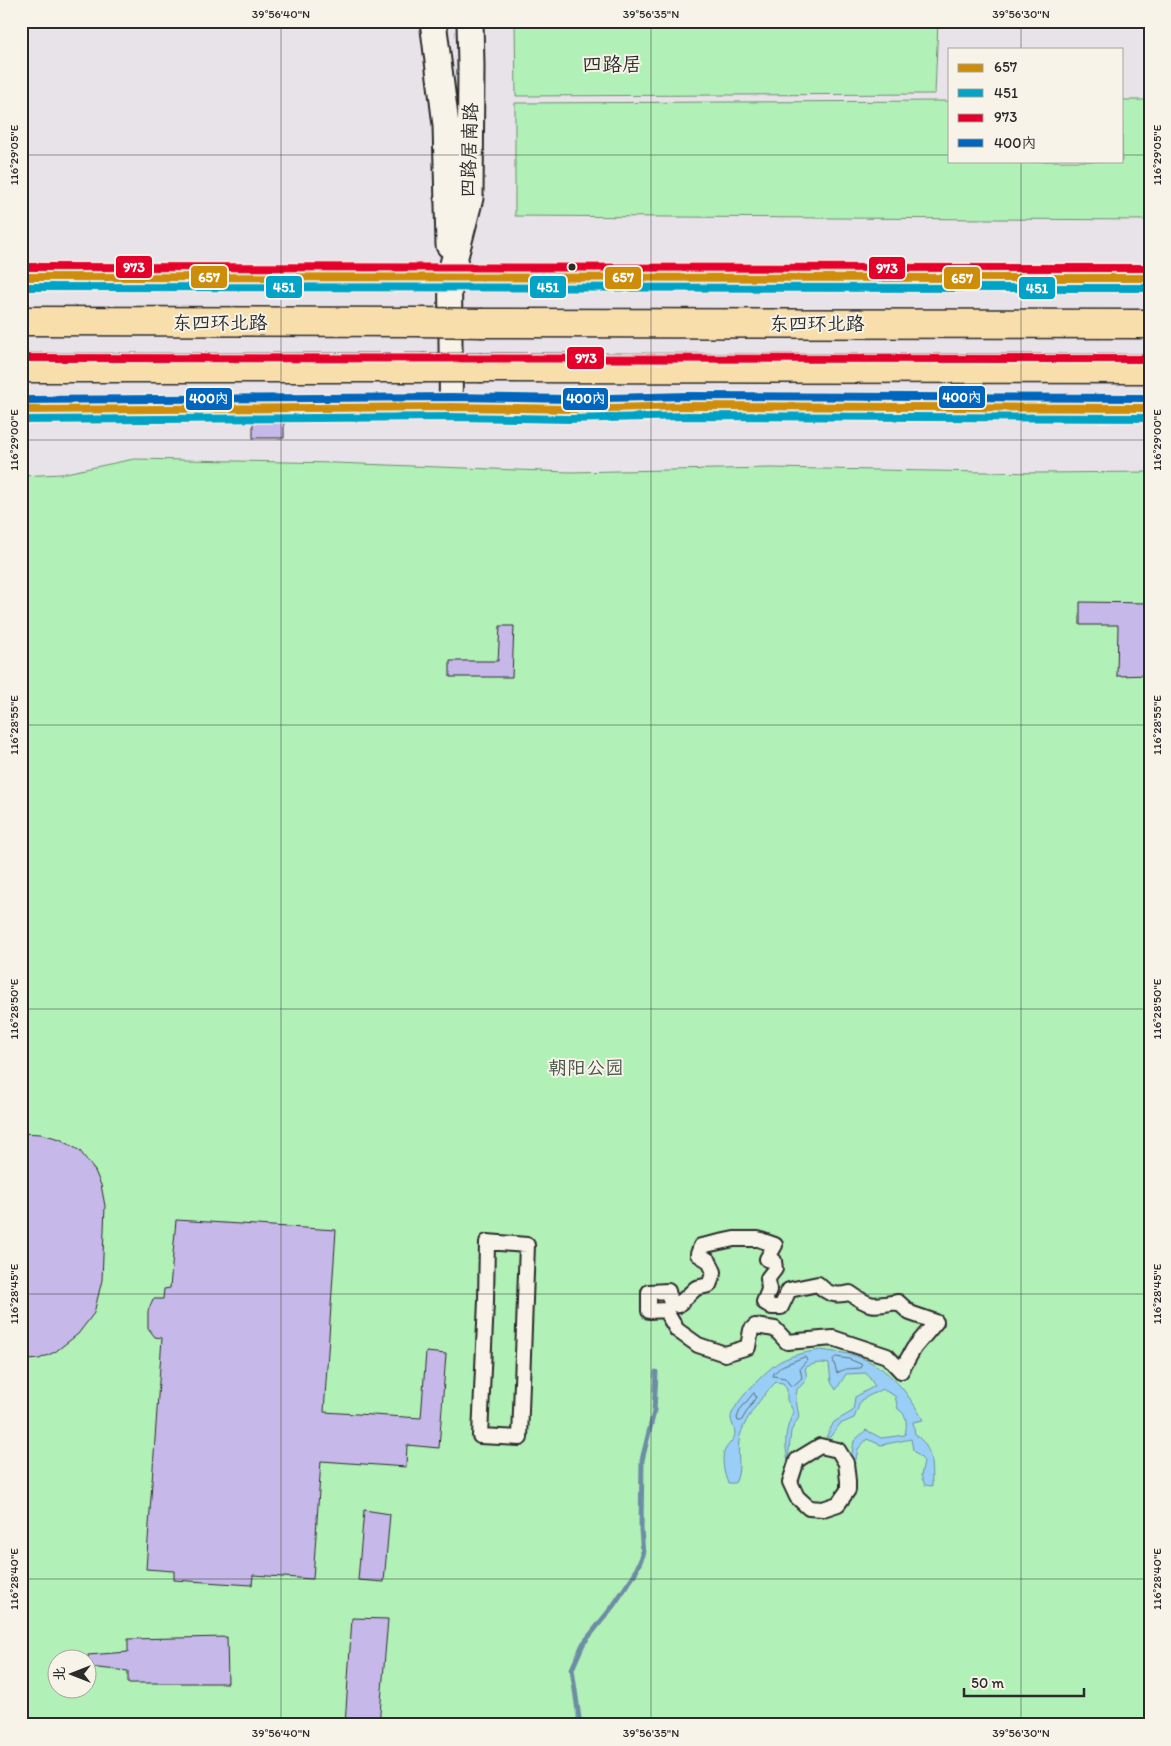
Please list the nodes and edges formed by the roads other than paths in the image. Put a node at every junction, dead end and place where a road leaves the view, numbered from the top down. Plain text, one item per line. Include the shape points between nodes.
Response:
1 (433, 21) edge
2 (470, 21) edge
3 (450, 276) junction
4 (21, 278) edge
5 (1150, 278) edge
6 (21, 322) edge
7 (1150, 324) edge
8 (21, 368) edge
9 (1150, 369) edge
10 (451, 407) junction
11 (1150, 408) edge
12 (21, 410) edge
13 (764, 1302) joint
14 (480, 1436) joint
15 (790, 1482) joint

1 - 3 main road via 446,125
2 - 3 main road, 四路居南路 via 470,198
3 - 4 street
3 - 5 street
3 - 10 street
6 - 7 highway, 东四环北路, bridge
8 - 9 highway, bridge
10 - 11 street
10 - 12 street
13 - 13 street via 772,1307 781,1306 789,1290 818,1284 825,1292 836,1296 850,1293 866,1305 898,1302 910,1313 936,1322 914,1348 902,1371 887,1356 833,1338 787,1342 775,1330 756,1326 748,1346 725,1354 698,1345 677,1330 665,1310 649,1311 649,1292 668,1291 670,1300 678,1305 696,1288 709,1285 714,1272 709,1261 698,1254 701,1246 734,1239 758,1239 775,1245 768,1259 774,1261 775,1269 768,1278 769,1290
14 - 14 street via 488,1242 527,1245 520,1438
15 - 15 street via 797,1497 809,1508 823,1509 838,1504 848,1490 846,1463 838,1450 820,1446 797,1460

